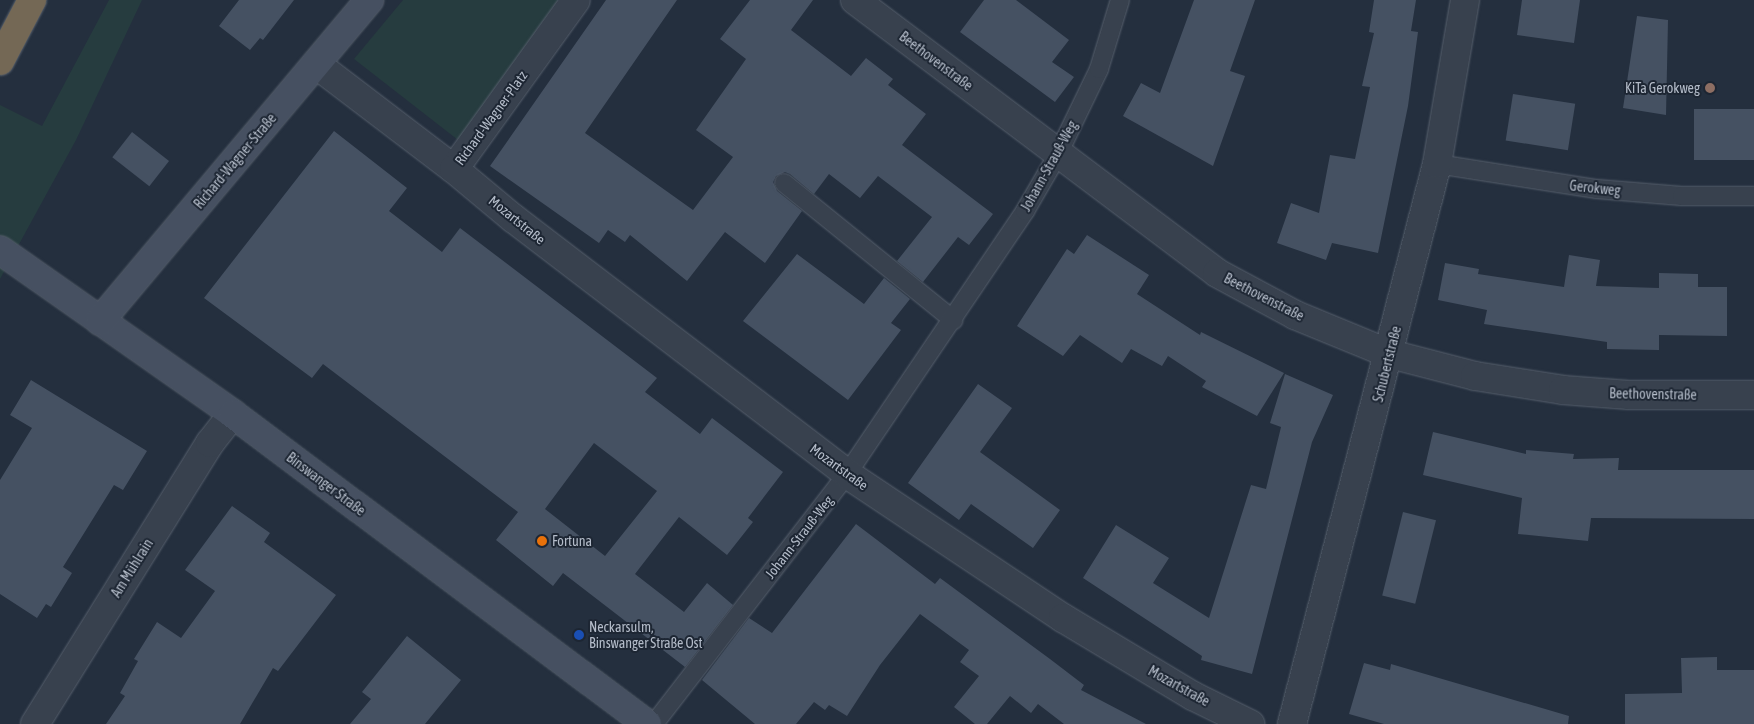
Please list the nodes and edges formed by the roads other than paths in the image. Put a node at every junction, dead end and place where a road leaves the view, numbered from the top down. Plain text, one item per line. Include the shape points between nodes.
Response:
1 (32, 0) edge
2 (369, 0) edge
3 (576, 0) edge
4 (855, 0) edge
5 (1120, 0) edge
6 (1465, 0) edge
7 (0, 61) edge
8 (316, 64) junction
9 (1058, 154) junction
10 (1437, 164) junction
11 (454, 169) junction
12 (784, 183) dead end
13 (1754, 196) edge
14 (0, 250) edge
15 (953, 320) junction
16 (100, 321) junction
17 (1390, 354) junction
18 (1754, 395) edge
19 (233, 414) junction
20 (847, 474) junction
21 (35, 724) edge
22 (647, 724) edge
23 (654, 724) edge
24 (1250, 724) edge
25 (1292, 724) edge

1 - 7 highway
2 - 8 main road, Richard-Wagner-Straße
3 - 11 street, Richard-Wagner-Platz
4 - 9 street, Beethovenstraße
5 - 9 lane, Johann-Strauß-Weg via 1099,69
6 - 10 street, Schubertstraße
8 - 11 street, Richard-Wagner-Platz
8 - 16 main road, Richard-Wagner-Straße
9 - 15 lane, Johann-Strauß-Weg
9 - 17 street, Beethovenstraße via 1217,273 1295,315
10 - 13 lane, Gerokweg via 1596,188 1682,196
10 - 17 street, Schubertstraße
11 - 20 street, Mozartstraße via 514,219
12 - 15 lane
14 - 16 main road, Binswanger Straße
15 - 20 lane, Johann-Strauß-Weg
16 - 19 main road, Binswanger Straße
17 - 18 street, Beethovenstraße via 1475,376 1563,390 1629,395
17 - 25 street, Schubertstraße
19 - 21 street, Am Mühlrain via 210,442
19 - 22 main road, Binswanger Straße
20 - 23 lane, Johann-Strauß-Weg
20 - 24 street, Mozartstraße via 1063,618 1193,696

